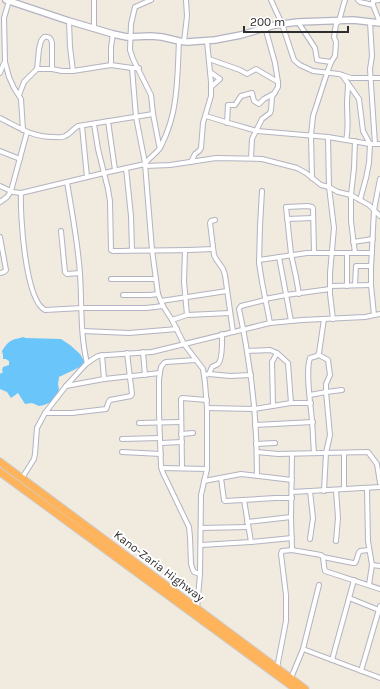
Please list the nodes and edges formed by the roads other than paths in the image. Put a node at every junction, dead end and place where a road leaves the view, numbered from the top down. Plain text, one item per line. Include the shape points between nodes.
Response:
1 (94, 0) edge
2 (150, 0) edge
3 (186, 0) edge
4 (270, 0) edge
5 (345, 0) edge
6 (358, 0) edge
7 (379, 0) edge
8 (8, 1) edge
9 (373, 5) junction
10 (69, 21) junction
11 (339, 21) junction
12 (298, 22) junction
13 (370, 22) junction
14 (380, 23) edge
15 (282, 24) junction
16 (265, 27) junction
17 (94, 29) junction
18 (113, 34) junction
19 (131, 37) junction
20 (207, 41) junction
21 (181, 42) junction
22 (209, 59) junction
23 (4, 62) junction
24 (331, 62) junction
25 (111, 65) junction
26 (132, 68) junction
27 (139, 68) junction
28 (37, 69) junction
29 (52, 69) junction
30 (73, 71) junction
31 (210, 72) junction
32 (327, 73) junction
33 (0, 74) edge
34 (342, 75) junction
35 (371, 78) junction
36 (380, 78) edge
37 (278, 82) junction
38 (348, 83) junction
39 (211, 87) junction
40 (275, 93) junction
41 (19, 95) junction
42 (153, 114) junction
43 (206, 116) junction
44 (136, 117) junction
45 (0, 118) edge
46 (108, 121) junction
47 (226, 123) junction
48 (94, 124) junction
49 (82, 126) junction
50 (23, 130) junction
51 (257, 131) junction
52 (27, 132) junction
53 (311, 135) junction
54 (328, 137) junction
55 (346, 140) junction
56 (355, 141) junction
57 (375, 144) edge
58 (160, 148) junction
59 (0, 151) edge
60 (251, 158) junction
61 (20, 159) junction
62 (191, 162) junction
63 (145, 164) junction
64 (126, 168) junction
65 (115, 170) junction
66 (104, 173) junction
67 (87, 177) junction
68 (312, 178) junction
69 (380, 179) edge
70 (67, 182) junction
71 (0, 186) edge
72 (329, 187) junction
73 (11, 191) junction
74 (262, 191) dead end
75 (21, 193) junction
76 (351, 195) junction
77 (360, 200) junction
78 (0, 202) edge
79 (374, 210) junction
80 (380, 216) edge
81 (313, 218) junction
82 (287, 219) junction
83 (214, 220) dead end
84 (61, 231) dead end
85 (0, 237) edge
86 (373, 239) junction
87 (353, 242) junction
88 (213, 249) junction
89 (132, 250) junction
90 (152, 250) junction
91 (185, 251) junction
92 (314, 253) junction
93 (331, 253) junction
94 (346, 253) junction
95 (355, 253) junction
96 (291, 254) junction
97 (372, 254) junction
98 (279, 257) junction
99 (260, 260) junction
100 (371, 266) junction
101 (0, 273) edge
102 (80, 273) junction
103 (110, 279) dead end
104 (156, 279) junction
105 (371, 284) junction
106 (355, 285) junction
107 (347, 286) junction
108 (330, 288) junction
109 (227, 291) junction
110 (158, 294) junction
111 (299, 294) junction
112 (123, 295) dead end
113 (286, 295) junction
114 (185, 297) junction
115 (265, 300) junction
116 (161, 301) junction
117 (163, 306) junction
118 (82, 308) junction
119 (230, 312) junction
120 (380, 314) edge
121 (187, 315) junction
122 (374, 315) junction
123 (333, 318) junction
124 (324, 319) junction
125 (172, 320) junction
126 (291, 321) junction
127 (270, 323) junction
128 (177, 330) junction
129 (243, 330) junction
130 (83, 331) junction
131 (233, 332) junction
132 (222, 334) junction
133 (184, 344) junction
134 (247, 351) junction
135 (143, 352) junction
136 (128, 353) junction
137 (277, 353) junction
138 (319, 355) junction
139 (102, 356) junction
140 (196, 360) junction
141 (87, 363) junction
142 (160, 372) junction
143 (145, 374) junction
144 (207, 374) junction
145 (251, 375) junction
146 (130, 376) junction
147 (104, 379) junction
148 (66, 386) junction
149 (342, 390) dead end
150 (326, 392) junction
151 (310, 395) junction
152 (207, 400) junction
153 (291, 403) junction
154 (310, 403) junction
155 (273, 406) junction
156 (207, 408) junction
157 (254, 409) junction
158 (45, 413) junction
159 (160, 422) junction
160 (181, 422) junction
161 (313, 422) junction
162 (139, 423) dead end
163 (255, 426) junction
164 (193, 433) dead end
165 (182, 434) junction
166 (122, 438) dead end
167 (160, 440) junction
168 (182, 442) junction
169 (275, 443) dead end
170 (256, 444) junction
171 (122, 452) dead end
172 (257, 452) junction
173 (314, 453) junction
174 (326, 453) junction
175 (344, 453) junction
176 (161, 454) junction
177 (292, 454) junction
178 (0, 462) edge
179 (379, 464) edge
180 (162, 468) junction
181 (182, 468) junction
182 (207, 469) junction
183 (0, 472) edge
184 (257, 475) junction
185 (22, 478) junction
186 (221, 478) junction
187 (292, 480) junction
188 (204, 481) junction
189 (380, 483) edge
190 (380, 487) edge
191 (366, 488) junction
192 (344, 489) junction
193 (336, 490) junction
194 (310, 491) junction
195 (324, 491) junction
196 (292, 492) junction
197 (292, 498) junction
198 (244, 500) junction
199 (291, 518) junction
200 (248, 525) junction
201 (201, 528) junction
202 (292, 538) junction
203 (310, 539) dead end
204 (336, 541) dead end
205 (251, 542) junction
206 (201, 545) junction
207 (292, 550) junction
208 (369, 550) junction
209 (323, 557) junction
210 (372, 564) junction
211 (380, 566) edge
212 (200, 574) junction
213 (354, 580) junction
214 (319, 585) dead end
215 (369, 585) junction
216 (380, 589) edge
217 (349, 598) junction
218 (197, 608) junction
219 (379, 608) edge
220 (303, 649) junction
221 (332, 660) junction
222 (276, 668) junction
223 (361, 671) junction
224 (291, 678) junction
225 (380, 678) edge
226 (296, 689) edge
227 (305, 689) edge

1 - 17 street
2 - 19 street via 135,7
3 - 21 street via 187,16
4 - 15 street
5 - 11 street
6 - 9 street
7 - 9 street via 373,1
8 - 10 street
8 - 23 street via 4,18
9 - 14 street
10 - 17 street
10 - 30 street
11 - 12 street
11 - 13 street
11 - 24 street via 334,37 336,51
12 - 15 street
12 - 24 street via 315,48 317,60
13 - 14 street
13 - 35 street
15 - 16 street
15 - 32 street via 294,60 313,71
16 - 20 street via 241,35
16 - 37 street
17 - 18 street
18 - 19 street
18 - 25 street
19 - 21 street via 162,37
19 - 27 street via 130,50
20 - 21 street
20 - 22 street
21 - 58 street via 176,99 167,134
22 - 31 street
22 - 37 street via 247,74 256,69
23 - 33 street
23 - 41 street
24 - 32 street
25 - 26 street
25 - 30 street
26 - 27 street
26 - 44 street
27 - 42 street via 152,95
28 - 29 street
28 - 29 street via 41,41 46,36 52,43
28 - 41 street via 24,82
29 - 30 street
31 - 39 street
31 - 39 street via 220,79
32 - 34 street
32 - 53 street via 314,112
34 - 35 street via 351,78
34 - 38 street
35 - 36 street
35 - 57 street
37 - 40 street
38 - 55 street
38 - 57 street via 359,99 363,131
39 - 43 street
40 - 47 street via 259,104 254,101 252,93 241,96 234,105 228,105
40 - 51 street via 270,114 262,119
41 - 50 street
42 - 44 street
42 - 58 street
43 - 47 street
43 - 62 street via 201,148
44 - 46 street
44 - 63 street
45 - 50 street
46 - 48 street
46 - 65 street
47 - 51 street
48 - 49 street
48 - 66 street
49 - 52 street via 61,137 46,137
49 - 67 street
50 - 52 street
51 - 53 street
51 - 60 street via 251,141
52 - 61 street
53 - 54 street
53 - 68 street
54 - 55 street
54 - 72 street
55 - 56 street
56 - 57 street
56 - 76 street
57 - 77 street
58 - 63 street
59 - 61 street
60 - 62 street via 216,158
60 - 68 street via 290,165
61 - 73 street
62 - 63 street via 170,165
63 - 64 street
63 - 90 street
64 - 65 street
64 - 89 street via 132,216
65 - 66 street
66 - 67 street
66 - 89 street via 110,201 111,250
67 - 70 street
68 - 72 street via 317,183
69 - 79 street
70 - 75 street
70 - 102 street
71 - 73 street
72 - 76 street
72 - 93 street via 334,228
73 - 75 street
73 - 78 street
74 - 99 street
75 - 118 street via 28,272 38,304 45,310
76 - 77 street
76 - 87 street
77 - 79 street
79 - 80 street
79 - 86 street
81 - 82 street
81 - 82 street via 312,207 287,206
81 - 92 street
82 - 96 street
83 - 88 street via 210,223
84 - 102 street via 65,272
85 - 101 street via 6,270
86 - 87 street
86 - 97 street
87 - 95 street
88 - 91 street
88 - 109 street via 224,272
89 - 90 street
90 - 91 street
90 - 104 street
91 - 114 street
92 - 93 street
92 - 96 street
93 - 94 street
93 - 108 street
94 - 95 street
94 - 107 street
95 - 97 street
96 - 98 street
96 - 111 street
97 - 100 street
98 - 99 street
98 - 113 street
99 - 115 street
100 - 105 street
100 - 106 street via 356,266
102 - 118 street
103 - 104 street
104 - 110 street
105 - 106 street
105 - 122 street
106 - 107 street
107 - 108 street
108 - 111 street
108 - 123 street
109 - 114 street
109 - 119 street
110 - 112 street
110 - 116 street
111 - 113 street
113 - 115 street
113 - 126 street
114 - 116 street
114 - 121 street
115 - 127 street
115 - 129 street via 239,309
116 - 117 street
117 - 118 street
117 - 125 street
118 - 130 street
119 - 121 street
119 - 131 street
120 - 122 street
121 - 125 street
122 - 123 street
123 - 124 street
124 - 126 street
124 - 138 street
125 - 128 street
126 - 127 street
127 - 129 street
128 - 130 street
128 - 133 street
129 - 131 street
129 - 134 street
130 - 141 street
131 - 132 street
132 - 133 street
132 - 144 street via 220,362
133 - 135 street
133 - 140 street
134 - 137 street via 270,350
134 - 145 street
135 - 136 street
135 - 143 street
136 - 139 street
136 - 146 street
137 - 153 street via 289,365
137 - 155 street via 271,368
138 - 150 street via 328,359 330,375
138 - 151 street via 310,358 308,363
139 - 141 street
139 - 147 street
140 - 142 street via 166,362
140 - 144 street
141 - 148 street
142 - 143 street
142 - 159 street
143 - 146 street
144 - 145 street
144 - 152 street
145 - 157 street
146 - 147 street
146 - 158 street via 132,395 110,400 106,409
147 - 148 street
148 - 158 street
149 - 150 street
150 - 151 street
150 - 174 street via 330,435
151 - 154 street
152 - 156 street
152 - 160 street via 182,398
153 - 154 street
153 - 155 street
154 - 161 street
155 - 157 street
156 - 157 street
156 - 182 street
157 - 163 street
158 - 185 street via 37,428 36,454
159 - 160 street
159 - 162 street
159 - 167 street
160 - 165 street
161 - 163 street
161 - 173 street
163 - 170 street
164 - 165 street
165 - 168 street
166 - 167 street
167 - 168 street
167 - 176 street
168 - 181 street
169 - 170 street
170 - 172 street
171 - 176 street
172 - 177 street
172 - 184 street
173 - 174 street
173 - 177 street
174 - 175 street
174 - 195 street
175 - 179 street via 368,452
175 - 192 street
176 - 180 street
177 - 187 street
178 - 185 highway, Kano-Zaria Highway
179 - 189 street
180 - 181 street
180 - 212 street via 189,527 191,564 194,572
181 - 182 street
182 - 188 street
183 - 226 highway, Kano-Zaria Highway
184 - 186 street via 241,474
184 - 187 street
185 - 218 highway, Kano-Zaria Highway
186 - 188 street
186 - 198 street via 224,500
187 - 196 street
188 - 201 street via 201,495
190 - 191 street
191 - 192 street
191 - 208 street
192 - 193 street
193 - 195 street
193 - 204 street
194 - 195 street
194 - 196 street
194 - 203 street via 313,518
196 - 197 street
197 - 198 street
197 - 199 street
198 - 200 street
199 - 200 street
199 - 202 street
200 - 201 street
200 - 205 street
201 - 206 street
202 - 205 street
202 - 207 street
205 - 206 street
206 - 212 street
207 - 209 street
207 - 222 street via 282,551 281,554 286,621
208 - 209 street via 360,551 356,563 353,564
208 - 210 street
209 - 213 street via 326,570
210 - 211 street
210 - 215 street
212 - 218 street
213 - 215 street
213 - 217 street
214 - 220 street
215 - 216 street
217 - 219 street
217 - 221 street
218 - 222 highway, Kano-Zaria Highway
219 - 223 street
220 - 221 street
220 - 224 street
221 - 223 street
222 - 224 highway, Kano-Zaria Highway
223 - 225 street
224 - 227 highway, Kano-Zaria Highway

